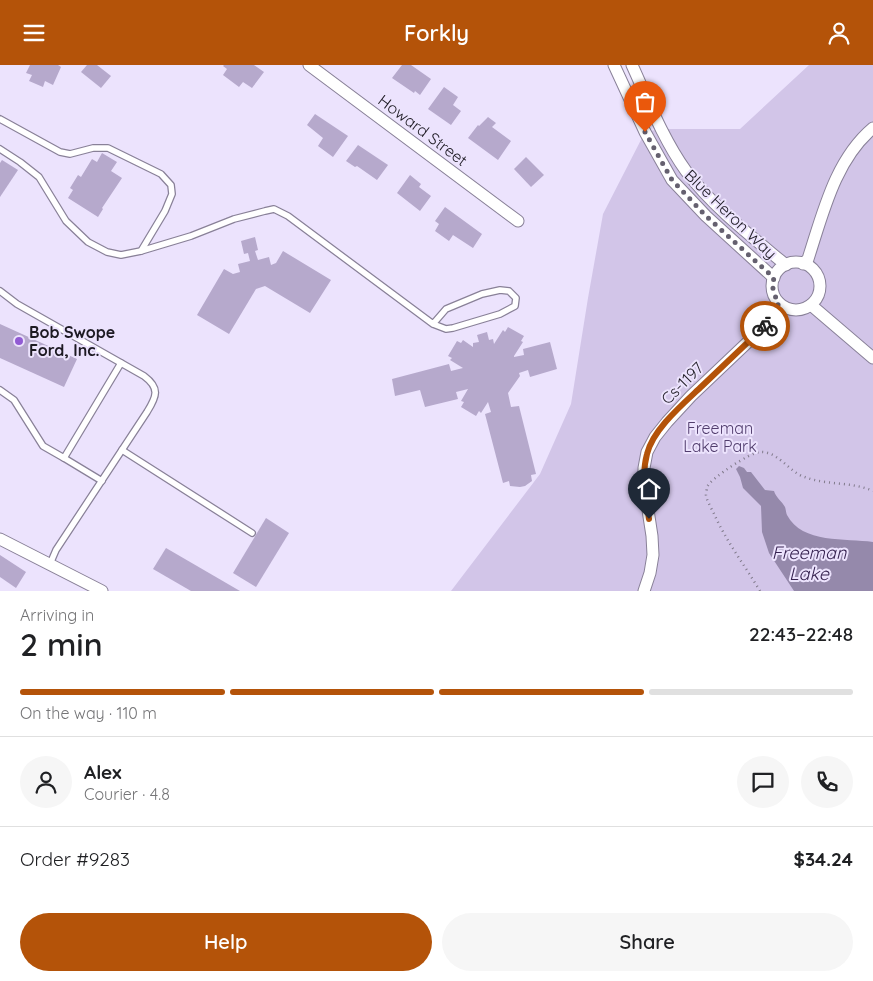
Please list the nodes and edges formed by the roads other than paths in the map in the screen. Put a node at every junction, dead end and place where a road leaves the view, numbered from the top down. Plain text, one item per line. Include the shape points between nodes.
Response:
1 (309, 65) edge
2 (614, 65) edge
3 (632, 65) edge
4 (0, 119) edge
5 (873, 128) edge
6 (0, 149) edge
7 (518, 221) dead end
8 (141, 251) junction
9 (803, 264) junction
10 (786, 265) junction
11 (774, 278) junction
12 (0, 291) edge
13 (779, 303) junction
14 (811, 305) junction
15 (433, 324) junction
16 (873, 358) edge
17 (121, 363) junction
18 (0, 389) edge
19 (122, 450) junction
20 (64, 458) junction
21 (102, 481) junction
22 (252, 533) dead end
23 (0, 539) edge
24 (50, 564) junction
25 (102, 591) edge
26 (644, 591) edge

1 - 7 street, Howard Street
2 - 11 street, Blue Heron Way via 672,180
3 - 10 street, Blue Heron Way via 661,129 685,169 706,195
4 - 8 lane via 60,152 70,154 108,148 161,175 171,185 172,195
5 - 9 street via 843,164 808,259
6 - 8 lane via 39,177 66,221 88,242 121,255
8 - 15 lane via 234,219 274,209 288,216
9 - 10 street
9 - 14 street via 814,270 819,279 818,297
10 - 11 street
11 - 13 street via 772,287
12 - 17 lane
13 - 14 street via 796,310
13 - 26 street, Cs-1197 via 769,322 666,422 647,452 644,484 653,555
14 - 16 street
15 - 15 lane via 453,329 500,314 515,305 516,298 508,291 500,290 482,294 446,309
17 - 19 lane via 152,382 156,390 148,412
17 - 20 lane
18 - 20 lane via 14,400 43,446
19 - 21 lane
19 - 22 lane
20 - 21 lane
21 - 24 lane
23 - 24 street
24 - 25 street

